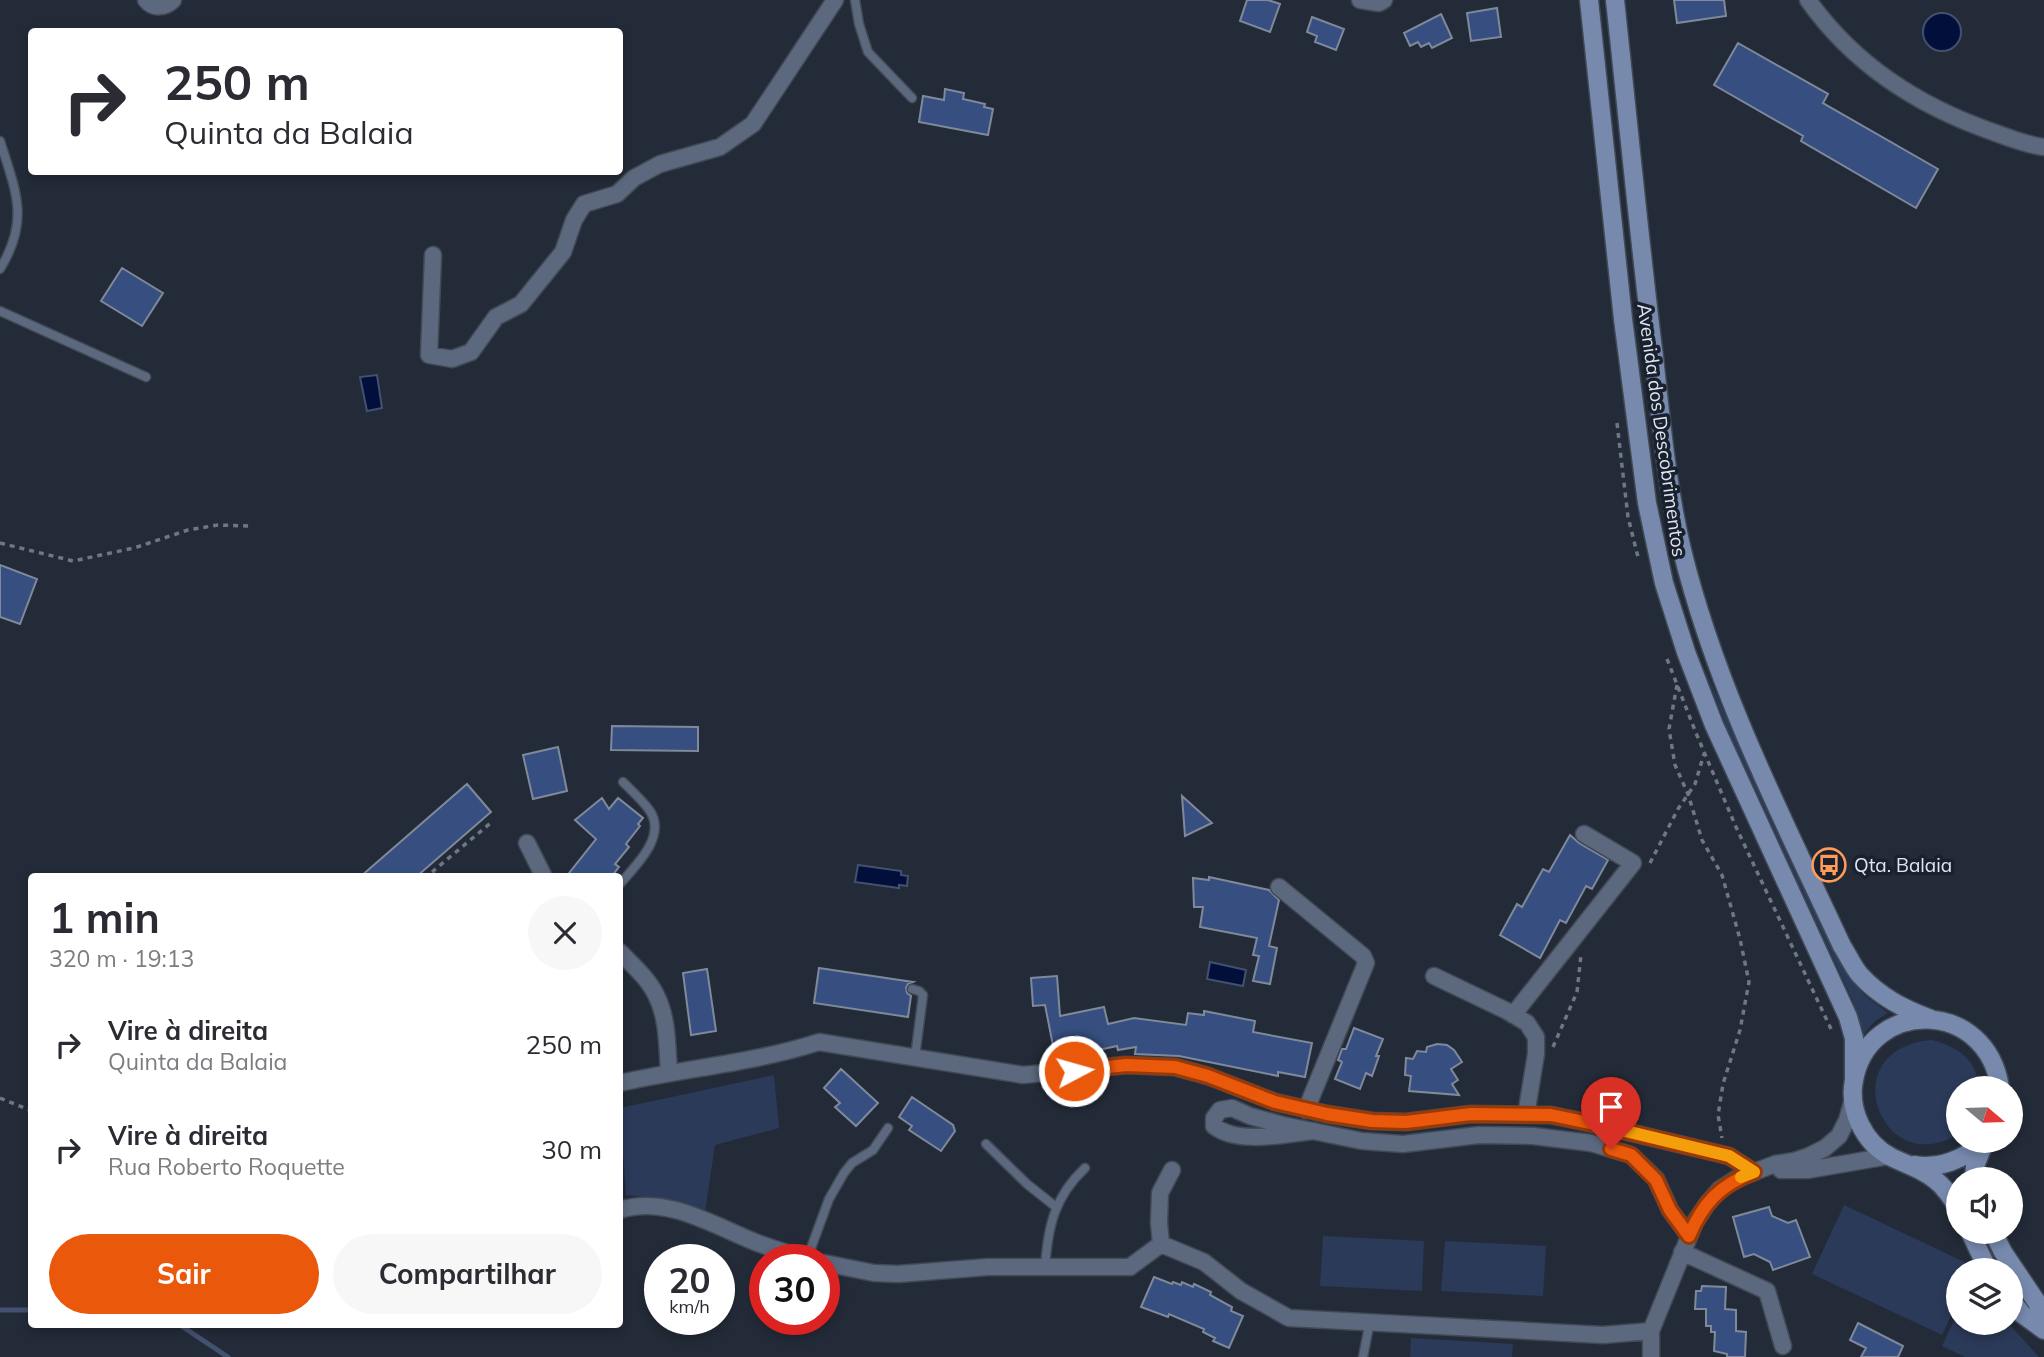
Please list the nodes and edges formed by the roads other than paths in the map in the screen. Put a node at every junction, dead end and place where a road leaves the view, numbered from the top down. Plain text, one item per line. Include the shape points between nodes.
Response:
1 (146, 0) edge
2 (173, 0) edge
3 (835, 0) edge
4 (855, 0) edge
5 (1360, 0) edge
6 (1384, 0) edge
7 (1589, 0) edge
8 (1615, 0) edge
9 (1808, 0) edge
10 (912, 98) dead end
11 (0, 141) edge
12 (2044, 147) edge
13 (433, 255) dead end
14 (0, 269) edge
15 (0, 311) edge
16 (146, 377) dead end
17 (623, 782) dead end
18 (1584, 834) dead end
19 (527, 842) dead end
20 (542, 873) edge
21 (623, 880) edge
22 (1279, 887) dead end
23 (623, 955) edge
24 (1434, 976) dead end
25 (912, 989) dead end
26 (1513, 1014) junction
27 (1931, 1019) junction
28 (915, 1057) junction
29 (669, 1072) junction
30 (1998, 1076) edge
31 (1854, 1080) junction
32 (623, 1082) edge
33 (1853, 1099) junction
34 (1306, 1110) junction
35 (1526, 1115) junction
36 (888, 1128) dead end
37 (1314, 1131) junction
38 (986, 1144) dead end
39 (1968, 1153) edge
40 (1896, 1159) junction
41 (1085, 1168) dead end
42 (1172, 1170) dead end
43 (1754, 1172) junction
44 (1946, 1190) edge
45 (1056, 1207) junction
46 (623, 1209) edge
47 (1689, 1236) junction
48 (762, 1244) edge
49 (815, 1244) edge
50 (1161, 1244) junction
51 (1999, 1244) edge
52 (1682, 1252) junction
53 (840, 1266) edge
54 (1045, 1268) junction
55 (2044, 1313) edge
56 (2023, 1315) edge
57 (1370, 1321) junction
58 (2044, 1330) edge
59 (1651, 1331) junction
60 (1783, 1346) dead end
61 (1363, 1357) edge
62 (1651, 1357) edge

1 - 2 street via 156,7
3 - 13 street via 753,124 720,147 660,164 617,194 584,204 564,252 541,281 521,304 496,317 471,352 452,359 429,355
4 - 10 lane via 868,52
5 - 6 street
7 - 31 street, Avenida dos Descobrimentos via 1623,318 1647,503 1664,583 1714,725 1848,1017 1854,1038
8 - 27 street, Avenida dos Descobrimentos via 1667,462 1682,549 1702,618 1734,709 1842,946 1858,973 1881,994
9 - 12 street via 1842,41 1894,85 1967,123
11 - 14 lane via 17,195 18,225
15 - 16 lane
17 - 21 lane via 650,811 655,829 648,850
18 - 26 street via 1633,863
19 - 20 street
22 - 34 street via 1366,963
23 - 29 street via 656,994
24 - 26 street
25 - 28 lane via 923,995
26 - 35 street via 1527,1023 1535,1037
27 - 30 street, Avenida dos Descobrimentos via 1964,1029 1979,1041
27 - 31 street via 1889,1029 1860,1060
28 - 29 street via 819,1042
28 - 34 street via 1023,1075 1126,1065 1175,1067
29 - 32 street
31 - 33 street, Avenida dos Descobrimentos
33 - 40 street via 1856,1115 1873,1144
33 - 43 street via 1839,1136 1825,1148
34 - 35 street via 1383,1122 1471,1114
35 - 43 street via 1551,1115 1729,1156
36 - 49 lane via 873,1150 844,1173 829,1199
37 - 37 street via 1231,1108 1220,1110 1214,1118 1214,1126 1238,1137
37 - 47 street via 1404,1144 1479,1135 1591,1143 1631,1155 1656,1180
38 - 45 lane
39 - 40 street via 1924,1166
40 - 43 street
40 - 44 street via 1934,1178
41 - 45 lane
42 - 50 street via 1160,1193
43 - 47 street via 1720,1189
45 - 54 lane via 1047,1237
46 - 48 street via 665,1207
47 - 52 street
50 - 54 street via 1130,1266
50 - 57 street via 1204,1262 1241,1291 1289,1318
51 - 55 street
52 - 59 street
52 - 60 street via 1767,1292
53 - 54 street via 898,1274
56 - 58 street
57 - 59 street via 1603,1335
57 - 61 lane
59 - 62 street

